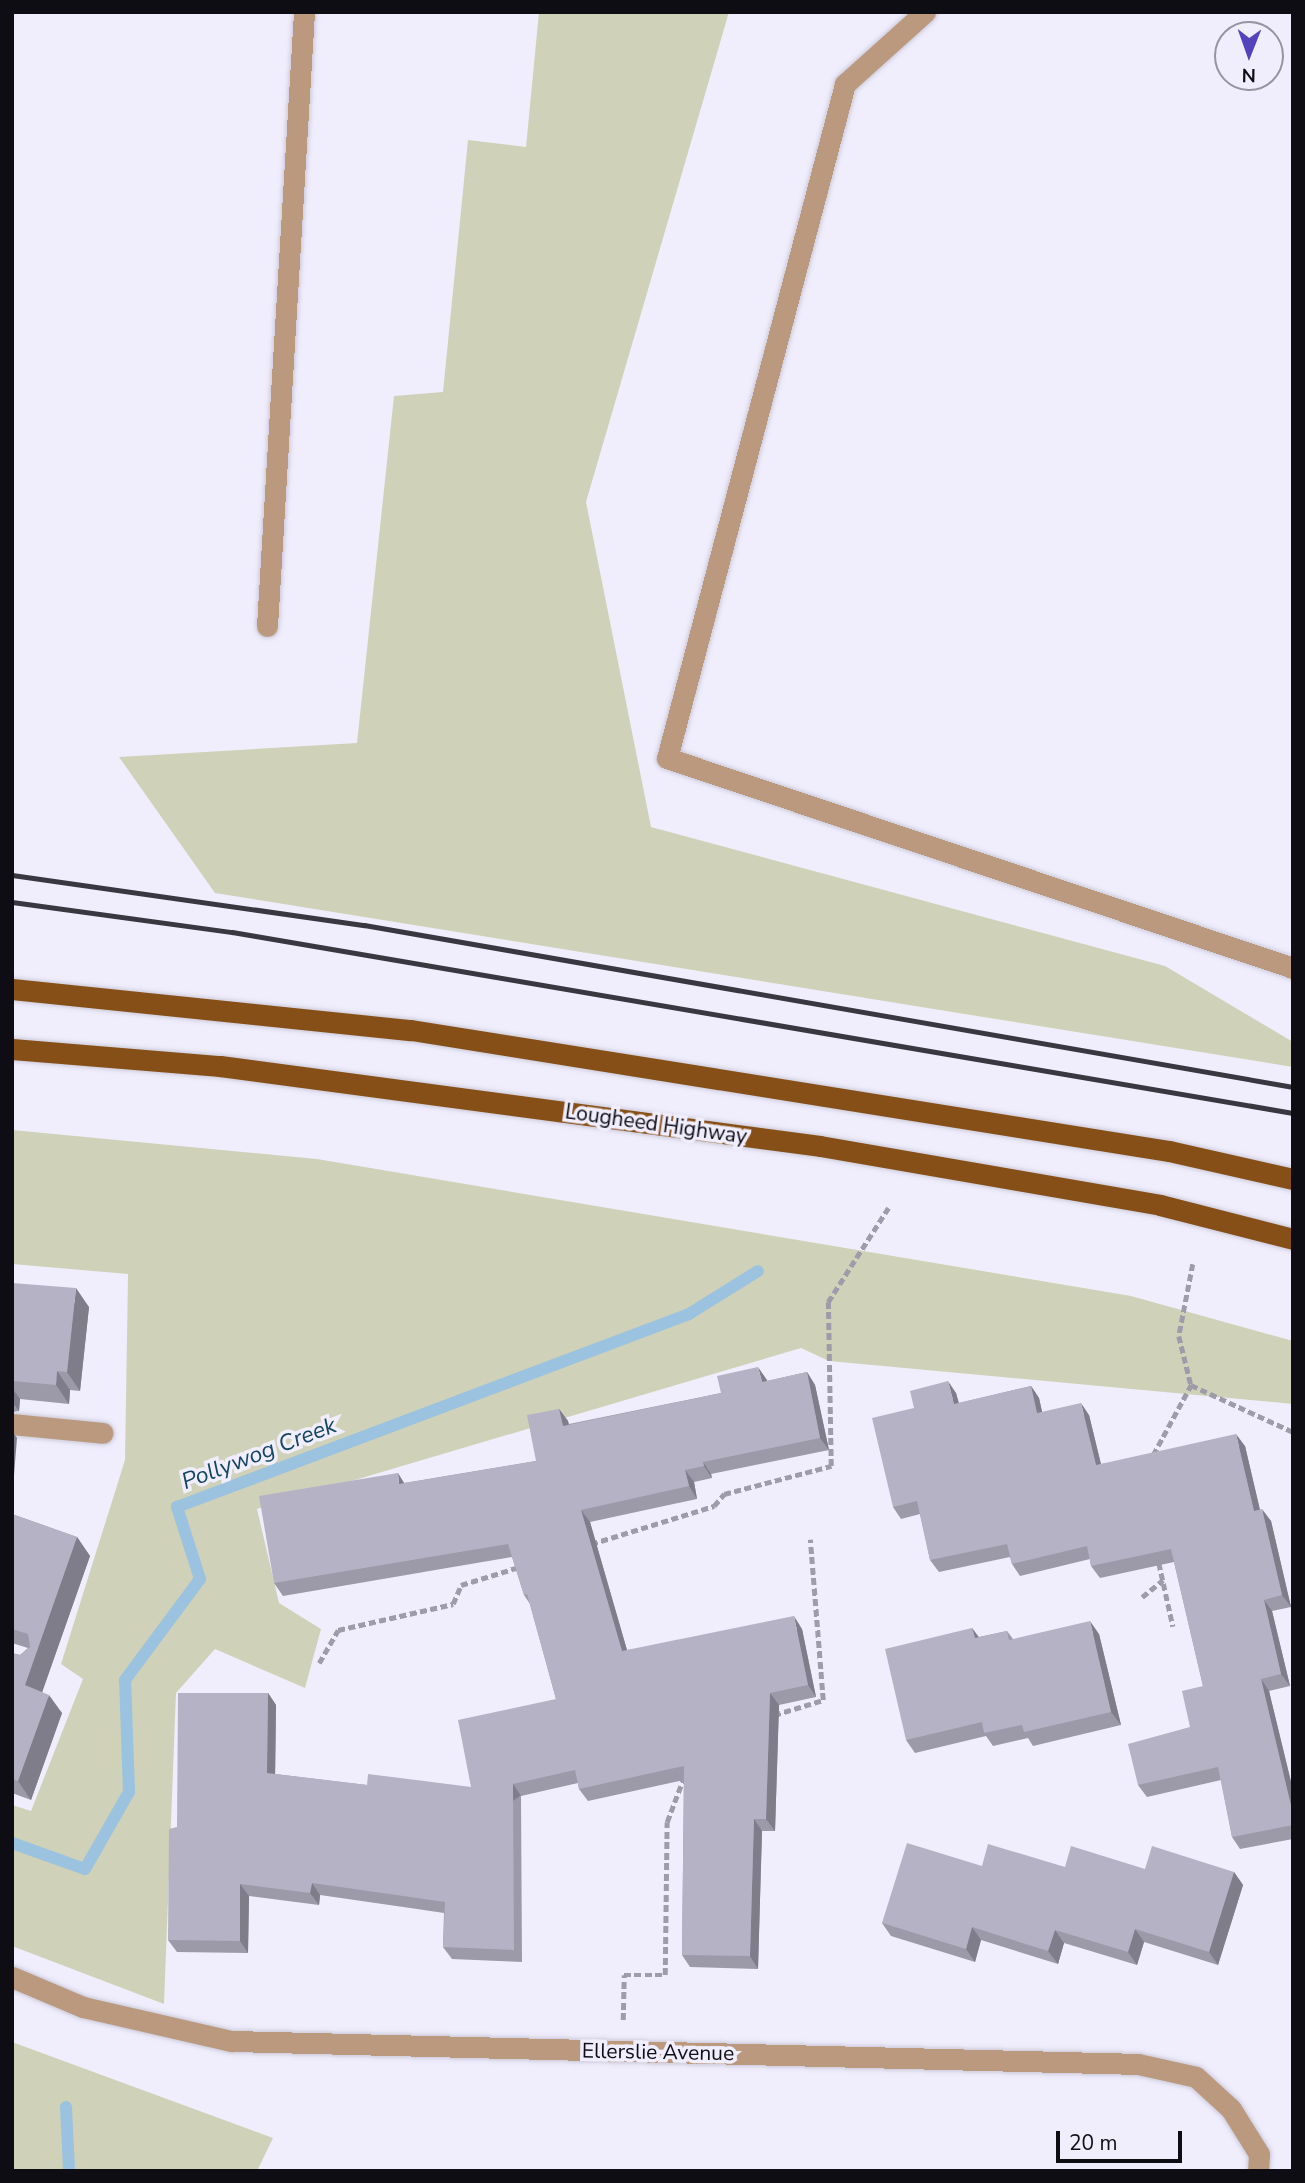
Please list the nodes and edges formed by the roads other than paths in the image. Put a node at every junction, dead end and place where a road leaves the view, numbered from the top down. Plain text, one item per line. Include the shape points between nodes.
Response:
1 (304, 12) edge
2 (925, 12) edge
3 (267, 626) dead end
4 (1293, 968) edge
5 (12, 989) edge
6 (12, 1049) edge
7 (1293, 1179) edge
8 (1293, 1239) edge
9 (12, 1424) edge
10 (103, 1433) dead end
11 (12, 1978) edge
12 (1258, 2171) edge

1 - 3 street
2 - 4 street via 845,84 667,758
5 - 7 main road via 411,1030 1169,1151
6 - 8 main road, Lougheed Highway via 220,1066 820,1146 1160,1205
9 - 10 street
11 - 12 street, Ellerslie Avenue via 83,2007 232,2041 1138,2064 1196,2077 1231,2109 1259,2154

